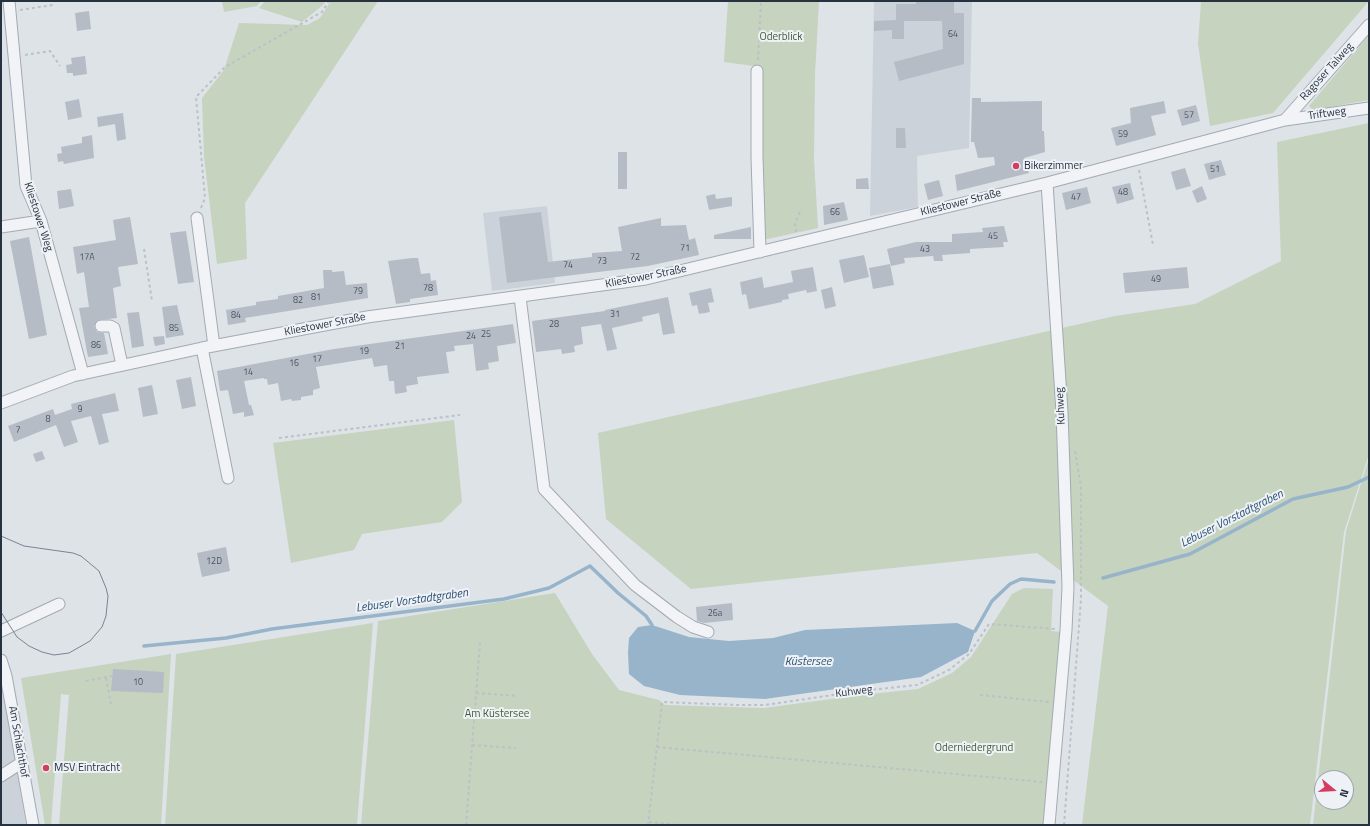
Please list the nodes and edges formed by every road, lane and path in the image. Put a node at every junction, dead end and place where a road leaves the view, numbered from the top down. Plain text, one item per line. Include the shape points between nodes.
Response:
1 (329, 1) edge
2 (761, 1) edge
3 (53, 5) dead end
4 (9, 7) edge
5 (1369, 25) edge
6 (14, 56) junction
7 (60, 66) dead end
8 (757, 71) joint
9 (1369, 108) edge
10 (1285, 120) junction
11 (1137, 159) junction
12 (1047, 182) junction
13 (802, 210) dead end
14 (196, 218) joint
15 (41, 221) junction
16 (794, 223) dead end
17 (1, 227) edge
18 (1153, 245) dead end
19 (144, 249) dead end
20 (760, 252) junction
21 (520, 297) junction
22 (152, 301) dead end
23 (101, 326) dead end
24 (214, 346) junction
25 (202, 348) junction
26 (122, 365) junction
27 (83, 374) junction
28 (1, 403) edge
29 (460, 415) dead end
30 (279, 438) dead end
31 (228, 478) dead end
32 (59, 604) dead end
33 (1, 630) edge
34 (1066, 630) junction
35 (708, 632) dead end
36 (480, 643) dead end
37 (1, 660) edge
38 (112, 676) dead end
39 (106, 678) junction
40 (86, 681) dead end
41 (476, 692) junction
42 (980, 694) dead end
43 (518, 696) dead end
44 (1060, 703) junction
45 (111, 704) dead end
46 (472, 745) junction
47 (657, 747) junction
48 (516, 748) dead end
49 (21, 763) junction
50 (1, 776) edge
51 (1053, 782) junction
52 (649, 824) edge
53 (33, 825) edge
54 (466, 825) edge
55 (679, 825) edge
56 (1049, 825) edge

1 - 14 path via 322,12 225,67 196,97 205,198
2 - 8 path
3 - 4 path
4 - 6 street, Kliestower Weg
5 - 10 street, Ragoser Talweg
6 - 7 path via 50,50
6 - 15 street, Kliestower Weg via 26,186
8 - 20 street
9 - 10 street, Triftweg
10 - 11 street, Kliestower Straße
11 - 12 street, Kliestower Straße
11 - 18 path
12 - 20 street, Kliestower Straße
12 - 34 street, Kuhweg via 1062,412 1068,587
13 - 16 path
14 - 24 street
15 - 17 street
15 - 27 street, Kliestower Weg
19 - 22 path
20 - 21 street, Kliestower Straße via 646,279
21 - 24 street, Kliestower Straße via 367,317
21 - 35 street via 544,489 635,585 677,617 693,627
23 - 26 street via 114,328
24 - 25 street, Kliestower Straße
25 - 26 street, Kliestower Straße
25 - 31 street
26 - 27 street, Kliestower Straße
27 - 28 street, Kliestower Straße
29 - 30 path
32 - 33 street
34 - 44 street, Kuhweg
34 - 47 path, Kuhweg via 989,624 969,654 949,670 917,685 765,705 662,702
36 - 41 path
37 - 49 street, Am Schlachthof
38 - 39 path
39 - 40 path
39 - 45 path
41 - 43 path
41 - 46 path
42 - 44 path
44 - 51 street, Kuhweg
46 - 48 path
46 - 54 path
47 - 51 path
47 - 52 path, Kuhweg
49 - 50 street
49 - 53 street, Am Schlachthof
51 - 56 street, Kuhweg
52 - 55 path, Kuhweg

